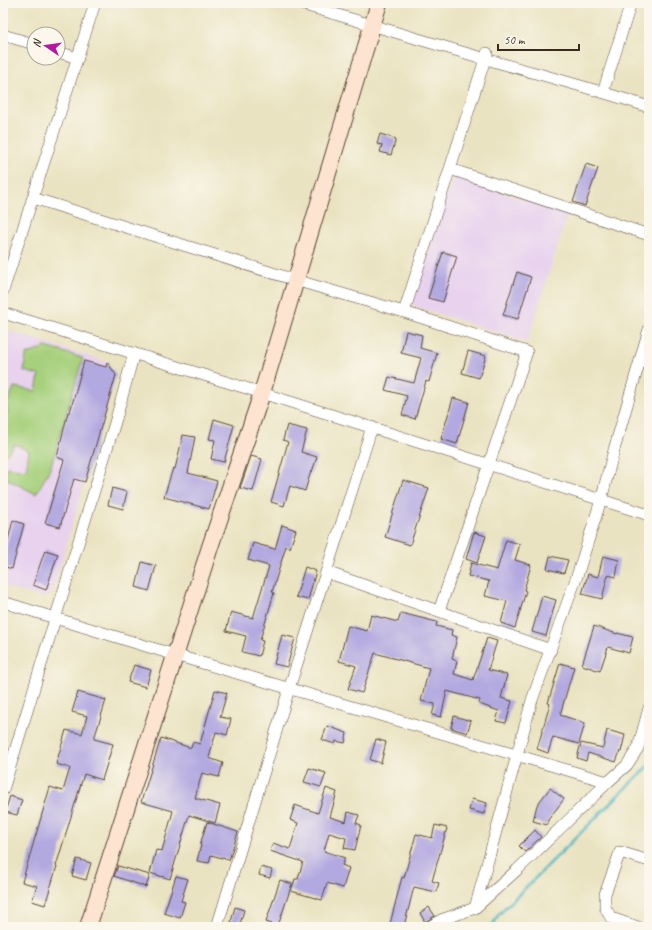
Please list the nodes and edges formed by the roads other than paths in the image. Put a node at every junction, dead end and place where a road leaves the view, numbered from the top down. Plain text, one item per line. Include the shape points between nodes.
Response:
1 (95, 3) edge
2 (297, 3) edge
3 (379, 3) edge
4 (631, 3) edge
5 (373, 24) junction
6 (3, 35) edge
7 (26, 42) edge
8 (66, 54) edge
9 (486, 56) junction
10 (78, 58) junction
11 (603, 92) junction
12 (649, 107) edge
13 (450, 169) junction
14 (32, 198) junction
15 (649, 235) edge
16 (296, 280) junction
17 (3, 291) edge
18 (404, 312) junction
19 (3, 313) edge
20 (649, 329) edge
21 (134, 353) junction
22 (262, 393) junction
23 (372, 427) junction
24 (489, 464) junction
25 (601, 500) junction
26 (649, 515) edge
27 (326, 572) junction
28 (3, 602) edge
29 (439, 611) junction
30 (55, 617) junction
31 (550, 650) junction
32 (175, 656) junction
33 (289, 689) junction
34 (649, 708) edge
35 (516, 756) junction
36 (608, 782) junction
37 (3, 790) edge
38 (649, 861) edge
39 (475, 908) junction
40 (88, 927) edge
41 (217, 927) edge
42 (429, 927) edge
43 (638, 927) edge

1 - 10 street
2 - 5 street
3 - 5 street
4 - 11 street
5 - 9 street
5 - 16 street
6 - 7 street
8 - 10 street
9 - 11 street
9 - 13 street
10 - 14 street
11 - 12 street
13 - 15 street
13 - 18 street
14 - 16 street
14 - 17 street
16 - 18 street
16 - 22 street
18 - 24 street via 527,352
19 - 21 street
20 - 25 street
21 - 22 street
21 - 30 street
22 - 23 street
22 - 32 street
23 - 24 street
23 - 27 street
24 - 25 street
24 - 29 street
25 - 26 street
25 - 31 street
27 - 29 street
27 - 33 street
28 - 30 street
29 - 31 street
30 - 32 street
30 - 37 street
31 - 35 street
32 - 33 street
32 - 40 street
33 - 35 street
33 - 41 street
34 - 36 street via 638,748 627,765
35 - 36 street
35 - 39 street
36 - 39 street
38 - 43 street via 620,852 605,894 606,907 611,918
39 - 42 street

